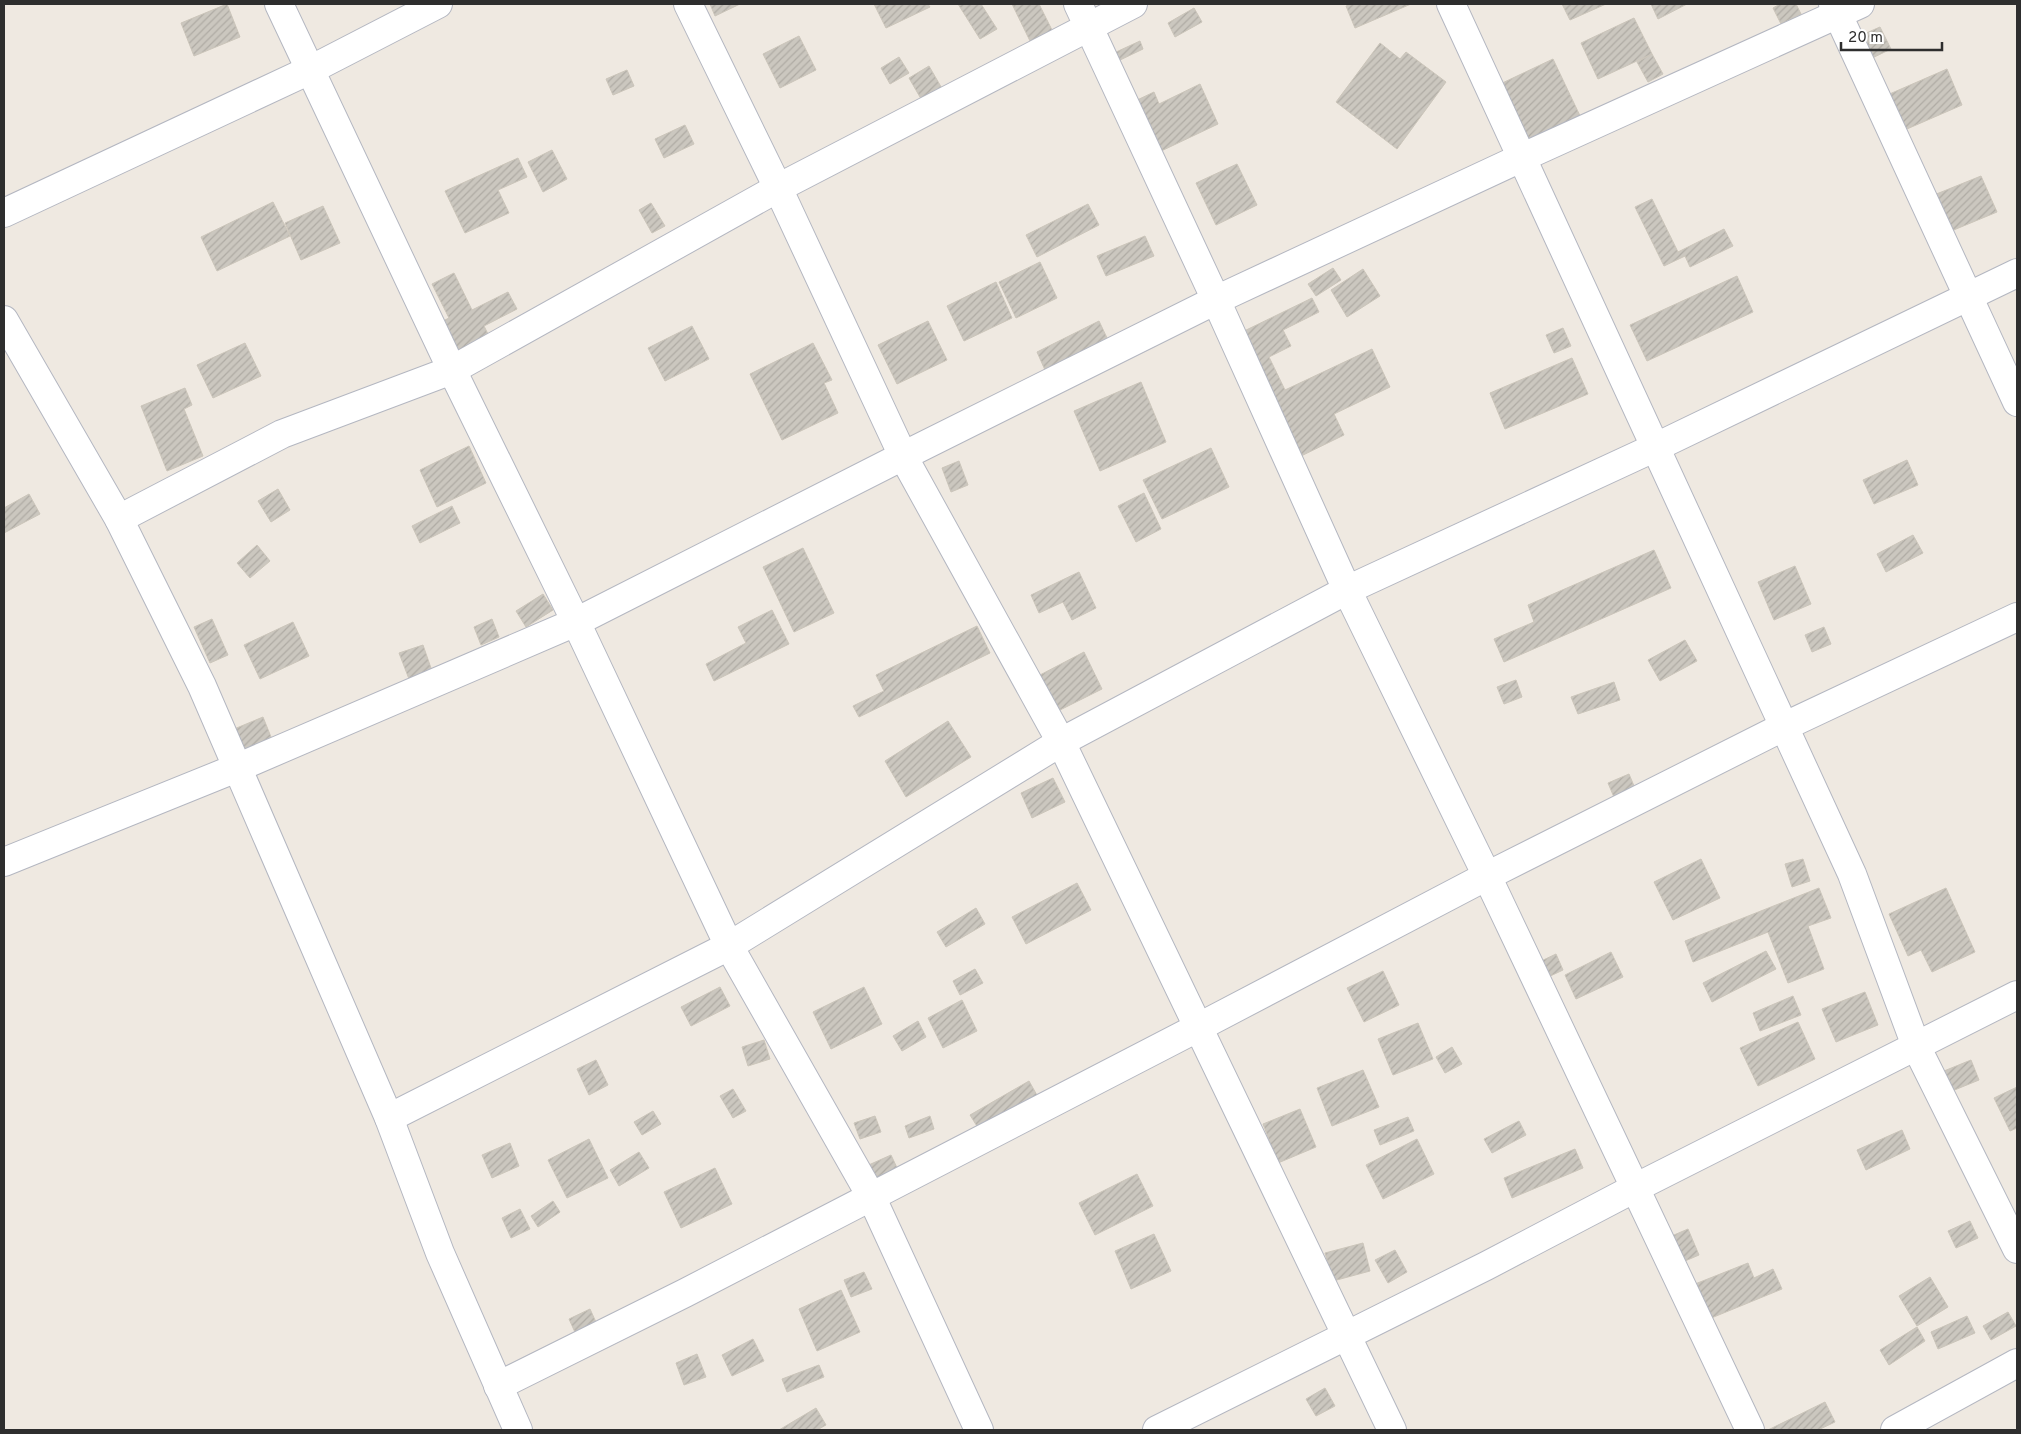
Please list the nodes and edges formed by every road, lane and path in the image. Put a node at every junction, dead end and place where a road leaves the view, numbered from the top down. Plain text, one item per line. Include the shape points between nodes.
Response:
1 (279, 4) edge
2 (438, 4) edge
3 (688, 4) edge
4 (1133, 4) edge
5 (1451, 4) edge
6 (1843, 7) edge
7 (1083, 15) edge
8 (312, 69) junction
9 (1523, 157) junction
10 (778, 188) junction
11 (4, 213) edge
12 (2017, 273) edge
13 (1968, 298) junction
14 (1216, 300) junction
15 (4, 320) edge
16 (452, 370) junction
17 (2017, 402) edge
18 (1656, 447) junction
19 (902, 456) junction
20 (119, 518) junction
21 (1347, 590) junction
22 (2017, 617) edge
23 (576, 622) junction
24 (1783, 727) junction
25 (1061, 742) junction
26 (239, 767) junction
27 (4, 862) edge
28 (1487, 876) junction
29 (729, 946) junction
30 (2017, 995) edge
31 (1199, 1028) junction
32 (1916, 1046) junction
33 (389, 1118) junction
34 (1635, 1188) junction
35 (871, 1196) junction
36 (2017, 1249) edge
37 (1346, 1334) junction
38 (2017, 1363) edge
39 (498, 1386) junction
40 (518, 1430) edge
41 (979, 1430) edge
42 (1157, 1430) edge
43 (1392, 1430) edge
44 (1750, 1430) edge
45 (1895, 1430) edge

1 - 8 street
2 - 8 street
3 - 10 street
4 - 7 street
5 - 9 street
6 - 9 street
6 - 13 street
7 - 10 street
7 - 14 street
8 - 11 street
8 - 16 street
9 - 14 street
9 - 18 street
10 - 16 street
10 - 19 street
12 - 13 street
13 - 17 street
13 - 18 street
14 - 19 street
14 - 21 street
15 - 20 street
16 - 20 street via 282,434
16 - 23 street
18 - 21 street
18 - 24 street
19 - 23 street
19 - 25 street
20 - 26 street
21 - 25 street
21 - 28 street
22 - 24 street
23 - 26 street
23 - 29 street
24 - 28 street
24 - 32 street via 1852,874
25 - 29 street
25 - 31 street
26 - 27 street
26 - 33 street
28 - 31 street
28 - 34 street
29 - 33 street
29 - 35 street
30 - 32 street
31 - 35 street
31 - 37 street
32 - 34 street
32 - 36 street
33 - 39 street via 440,1253
34 - 37 street
34 - 44 street
35 - 39 street
35 - 41 street
37 - 42 street
37 - 43 street
38 - 45 street
39 - 40 street

